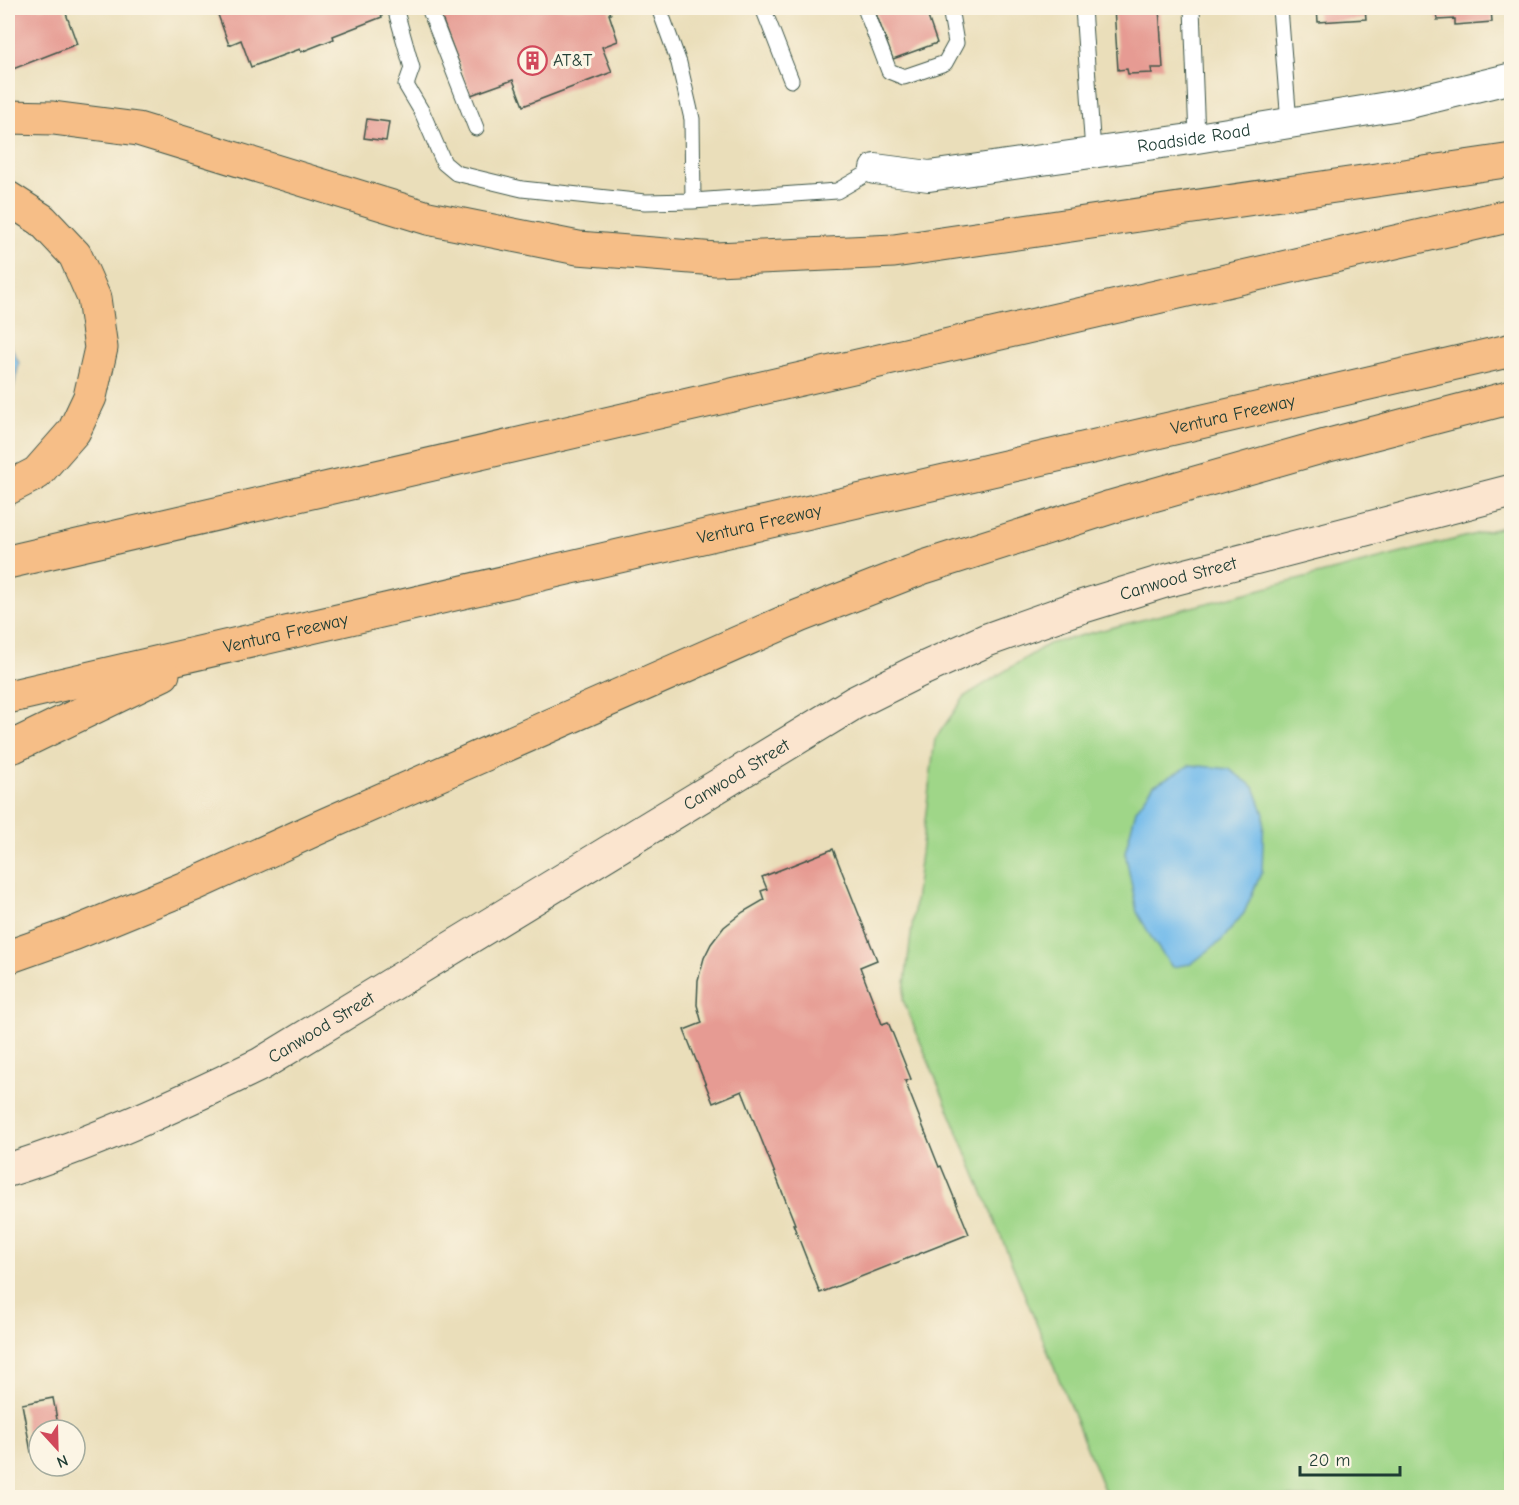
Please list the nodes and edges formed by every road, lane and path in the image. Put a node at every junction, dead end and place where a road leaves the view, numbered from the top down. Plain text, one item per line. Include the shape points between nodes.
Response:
1 (395, 8) edge
2 (429, 8) edge
3 (659, 8) edge
4 (763, 8) edge
5 (865, 8) edge
6 (950, 8) edge
7 (1083, 8) edge
8 (1192, 8) edge
9 (1280, 8) edge
10 (1512, 78) edge
11 (791, 80) dead end
12 (8, 117) edge
13 (1289, 123) junction
14 (476, 128) dead end
15 (1197, 138) junction
16 (1093, 152) junction
17 (1512, 160) edge
18 (875, 169) joint
19 (8, 198) edge
20 (693, 201) junction
21 (1512, 215) edge
22 (1512, 350) edge
23 (1512, 398) edge
24 (8, 488) edge
25 (1512, 491) edge
26 (8, 562) edge
27 (218, 648) junction
28 (8, 697) edge
29 (8, 748) edge
30 (8, 957) edge
31 (8, 1170) edge

1 - 20 lane via 412,68 405,85 422,112 444,163 456,173 522,189 645,202
2 - 14 lane
3 - 20 lane via 679,63 692,119
4 - 11 lane
5 - 6 lane via 889,71 904,77 945,63 956,43
7 - 16 lane
8 - 15 lane
9 - 13 lane
10 - 13 street, Roadside Road via 1406,104
12 - 17 highway via 53,118 138,129 428,218 567,246 716,259 894,251
13 - 15 street, Roadside Road
15 - 16 street, Roadside Road
16 - 18 street, Roadside Road via 929,176
18 - 20 lane via 837,191
19 - 24 highway via 42,220 75,255 94,298 101,348 90,397 74,431 37,473
21 - 26 highway
22 - 27 highway, Ventura Freeway
23 - 30 highway via 1111,507 924,567 799,616 195,884
25 - 31 street, Canwood Street via 1166,581 977,644 854,703 261,1064 110,1133
27 - 28 highway, Ventura Freeway
27 - 29 highway

